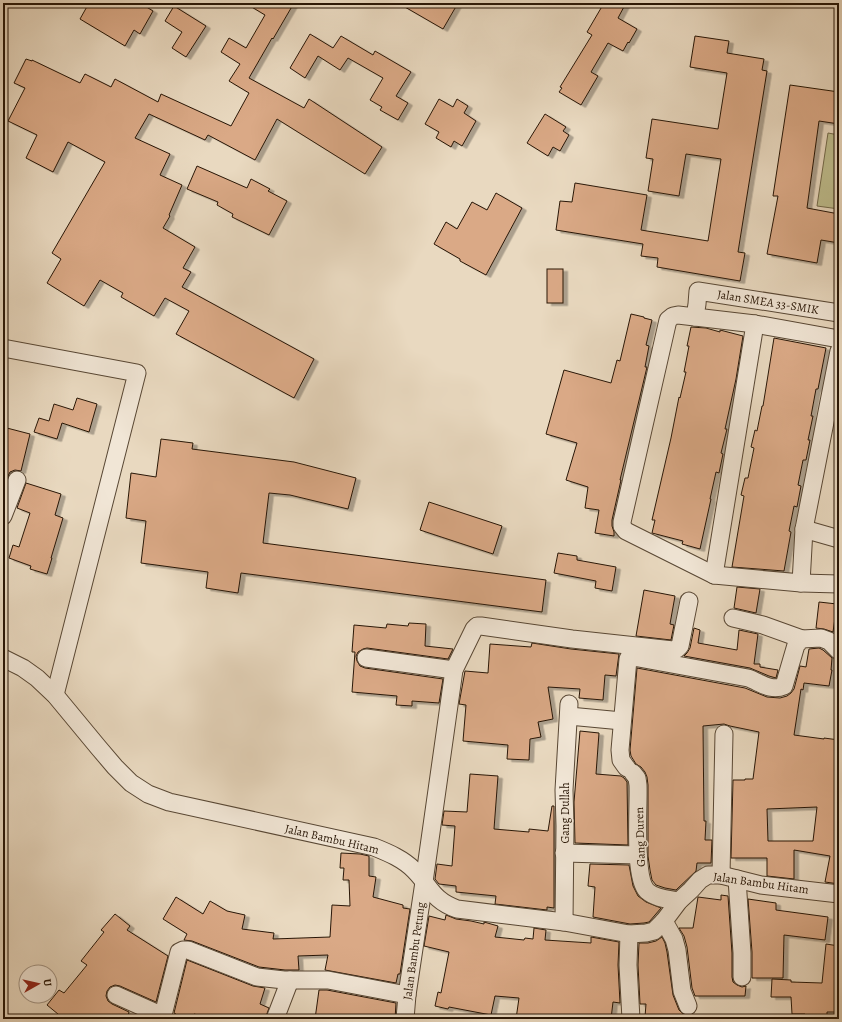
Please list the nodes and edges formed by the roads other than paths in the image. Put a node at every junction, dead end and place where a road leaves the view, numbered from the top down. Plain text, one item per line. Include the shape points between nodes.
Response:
1 (839, 313) edge
2 (695, 317) junction
3 (754, 324) junction
4 (839, 339) edge
5 (3, 348) edge
6 (839, 351) edge
7 (17, 480) dead end
8 (3, 516) edge
9 (804, 529) junction
10 (839, 539) edge
11 (714, 575) junction
12 (801, 583) junction
13 (839, 584) edge
14 (689, 601) dead end
15 (734, 618) dead end
16 (802, 639) junction
17 (839, 650) edge
18 (676, 657) junction
19 (3, 658) edge
20 (366, 658) dead end
21 (454, 670) junction
22 (55, 695) junction
23 (622, 721) junction
24 (724, 734) dead end
25 (564, 853) junction
26 (638, 856) junction
27 (729, 877) junction
28 (424, 882) junction
29 (839, 894) edge
30 (679, 901) junction
31 (664, 921) junction
32 (564, 922) junction
33 (628, 934) junction
34 (742, 977) dead end
35 (290, 980) junction
36 (116, 994) dead end
37 (407, 994) junction
38 (688, 1006) dead end
39 (163, 1017) edge
40 (275, 1019) edge
41 (405, 1019) edge
42 (632, 1019) edge

1 - 2 street, Jalan SMEA 33-SMIK via 698,291
2 - 3 street
2 - 11 street via 678,315 668,320 622,526 626,531
3 - 4 street
3 - 11 street
5 - 22 street via 137,373
6 - 9 street
7 - 8 street
9 - 10 street
9 - 12 street
11 - 12 street
12 - 13 street
14 - 18 street
15 - 16 street
16 - 17 street via 829,640
16 - 18 street via 796,646 784,686 775,688
18 - 21 street, Jalan Bambu Petung via 673,650 572,640 477,626
18 - 23 street, Gang Duren via 629,657
19 - 22 street, Jalan Bambu Hitam via 23,668
20 - 21 street
21 - 28 street, Jalan Bambu Petung
22 - 28 street, Jalan Bambu Hitam via 115,767 131,783 148,794 169,802 374,847 406,863
23 - 25 street, Gang Dullah via 569,710 564,790
23 - 26 street, Gang Duren via 620,756 623,764 637,778 638,785
24 - 27 street
25 - 26 street
25 - 32 street, Gang Dullah
26 - 30 street, Gang Duren via 642,880 648,892 654,896
27 - 29 street, Jalan Bambu Hitam via 761,885
27 - 30 street, Jalan Bambu Hitam via 708,875
27 - 34 street via 742,952
28 - 32 street, Jalan Bambu Hitam via 441,901 457,909
28 - 37 street, Jalan Bambu Petung
30 - 31 street, Jalan Bambu Hitam
31 - 33 street, Jalan Bambu Hitam via 654,931
31 - 38 street via 674,938 682,991
32 - 33 street, Jalan Bambu Hitam
33 - 42 street
35 - 37 street via 328,980
35 - 39 street via 257,977 183,950 179,952
35 - 40 street
36 - 39 street
37 - 41 street, Jalan Bambu Petung

